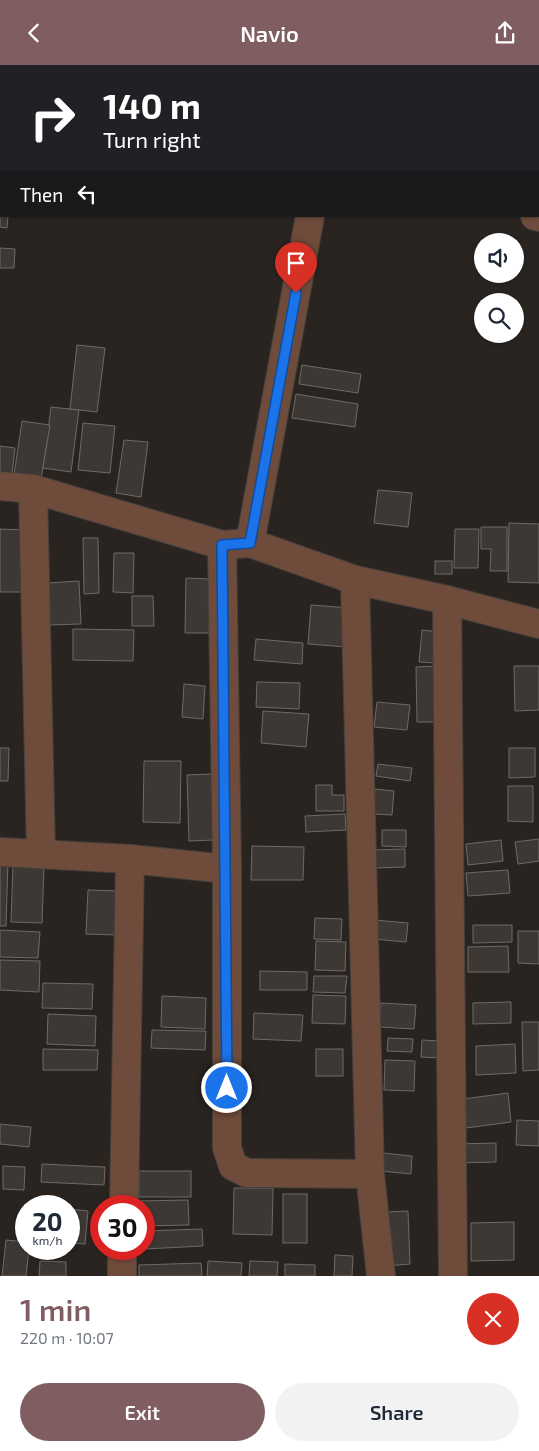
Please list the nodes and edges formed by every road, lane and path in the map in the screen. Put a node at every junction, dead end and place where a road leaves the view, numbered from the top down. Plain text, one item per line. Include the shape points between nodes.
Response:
1 (310, 217) edge
2 (0, 486) edge
3 (33, 489) junction
4 (250, 543) junction
5 (222, 545) junction
6 (355, 580) junction
7 (447, 600) junction
8 (539, 624) edge
9 (0, 853) edge
10 (40, 854) junction
11 (130, 859) junction
12 (226, 869) junction
13 (370, 1174) junction
14 (124, 1195) edge
15 (122, 1260) edge
16 (122, 1276) edge
17 (381, 1276) edge
18 (453, 1276) edge

1 - 4 street
2 - 3 street
3 - 5 street
3 - 10 street
4 - 5 street
4 - 6 street
5 - 12 street
6 - 7 street
6 - 13 street
7 - 8 street
7 - 18 street
9 - 10 street
10 - 11 street
11 - 12 street
11 - 14 street
12 - 13 street via 227,1148 233,1166 247,1173
13 - 17 street
15 - 16 street

